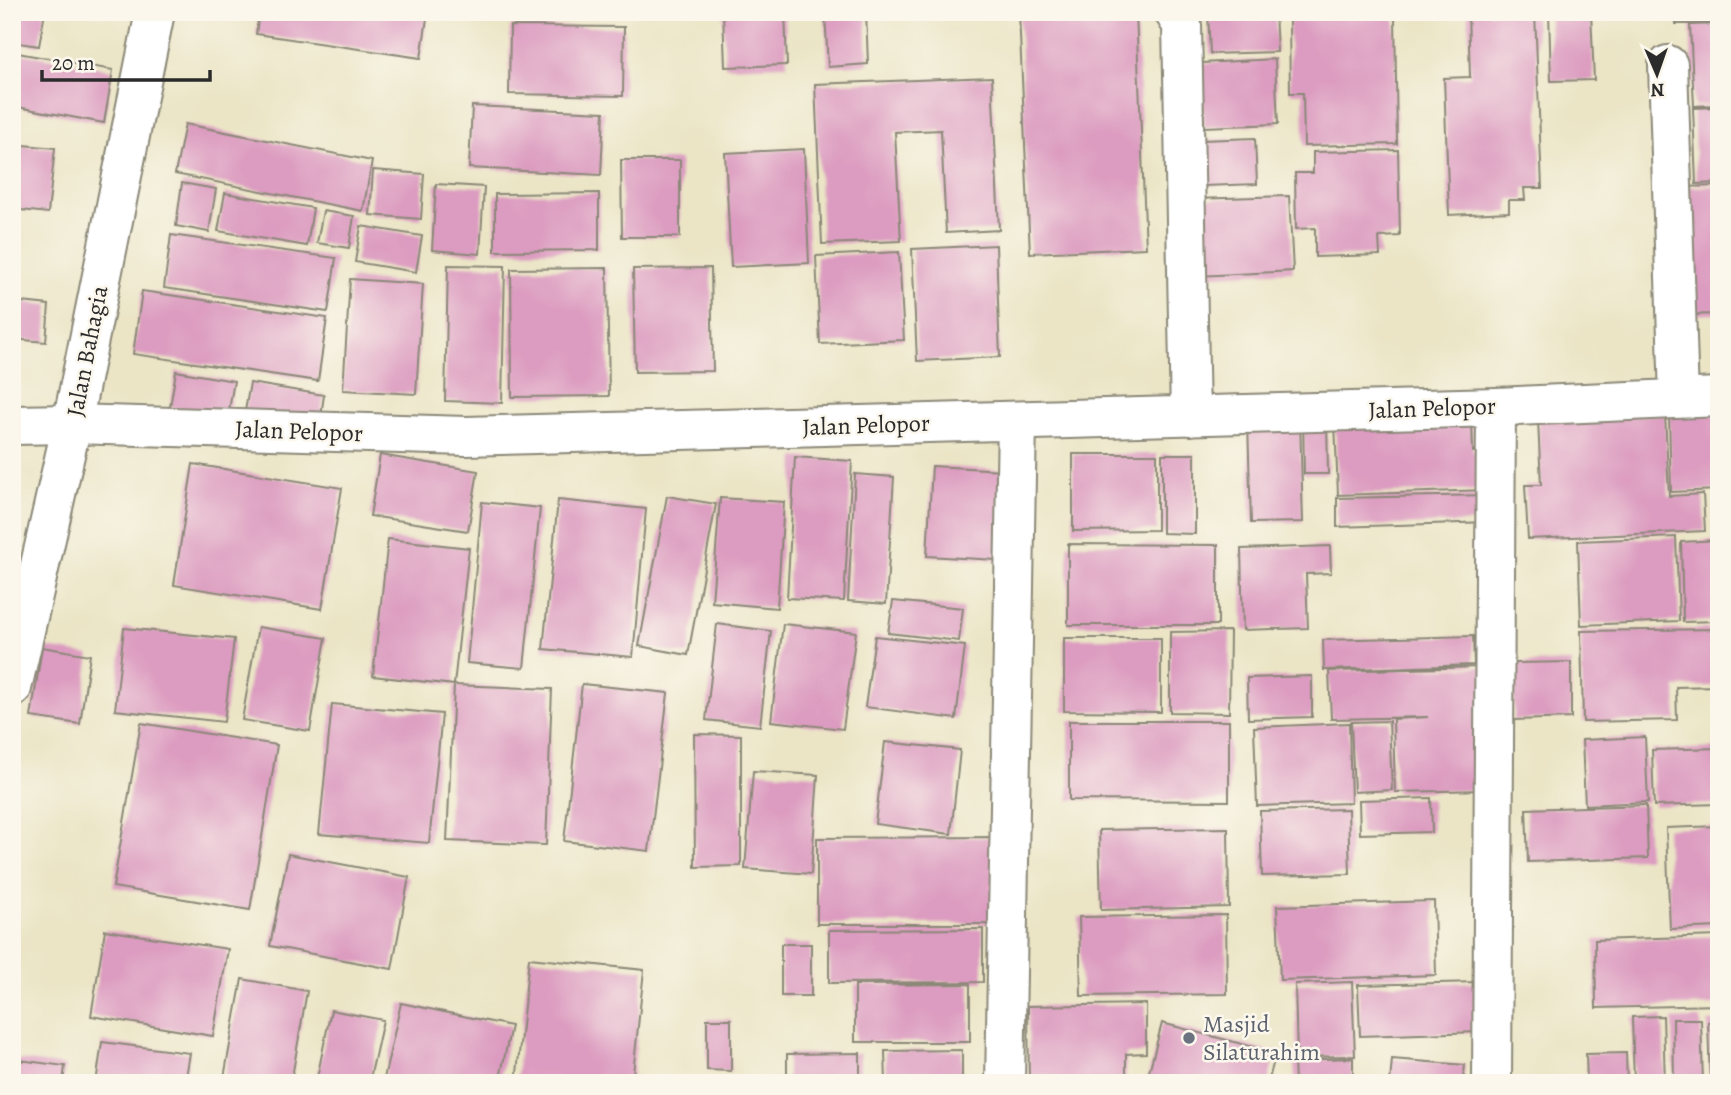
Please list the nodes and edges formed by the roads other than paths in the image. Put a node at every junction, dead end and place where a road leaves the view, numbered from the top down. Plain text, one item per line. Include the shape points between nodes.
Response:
1 (155, 12) edge
2 (1174, 12) edge
3 (1668, 65) dead end
4 (1719, 397) edge
5 (1679, 398) junction
6 (1496, 407) junction
7 (1190, 415) junction
8 (1017, 421) junction
9 (72, 424) junction
10 (12, 425) edge
11 (12, 688) edge
12 (1005, 1083) edge
13 (1492, 1083) edge

1 - 9 street, Jalan Bahagia
2 - 7 street via 1182,25
3 - 5 street
4 - 5 street, Jalan Pelopor
5 - 6 street, Jalan Pelopor
6 - 7 street, Jalan Pelopor
6 - 13 street
7 - 8 street, Jalan Pelopor
8 - 9 street, Jalan Pelopor via 466,436
8 - 12 street
9 - 10 street, Jalan Pelopor
9 - 11 street, Jalan Bahagia

